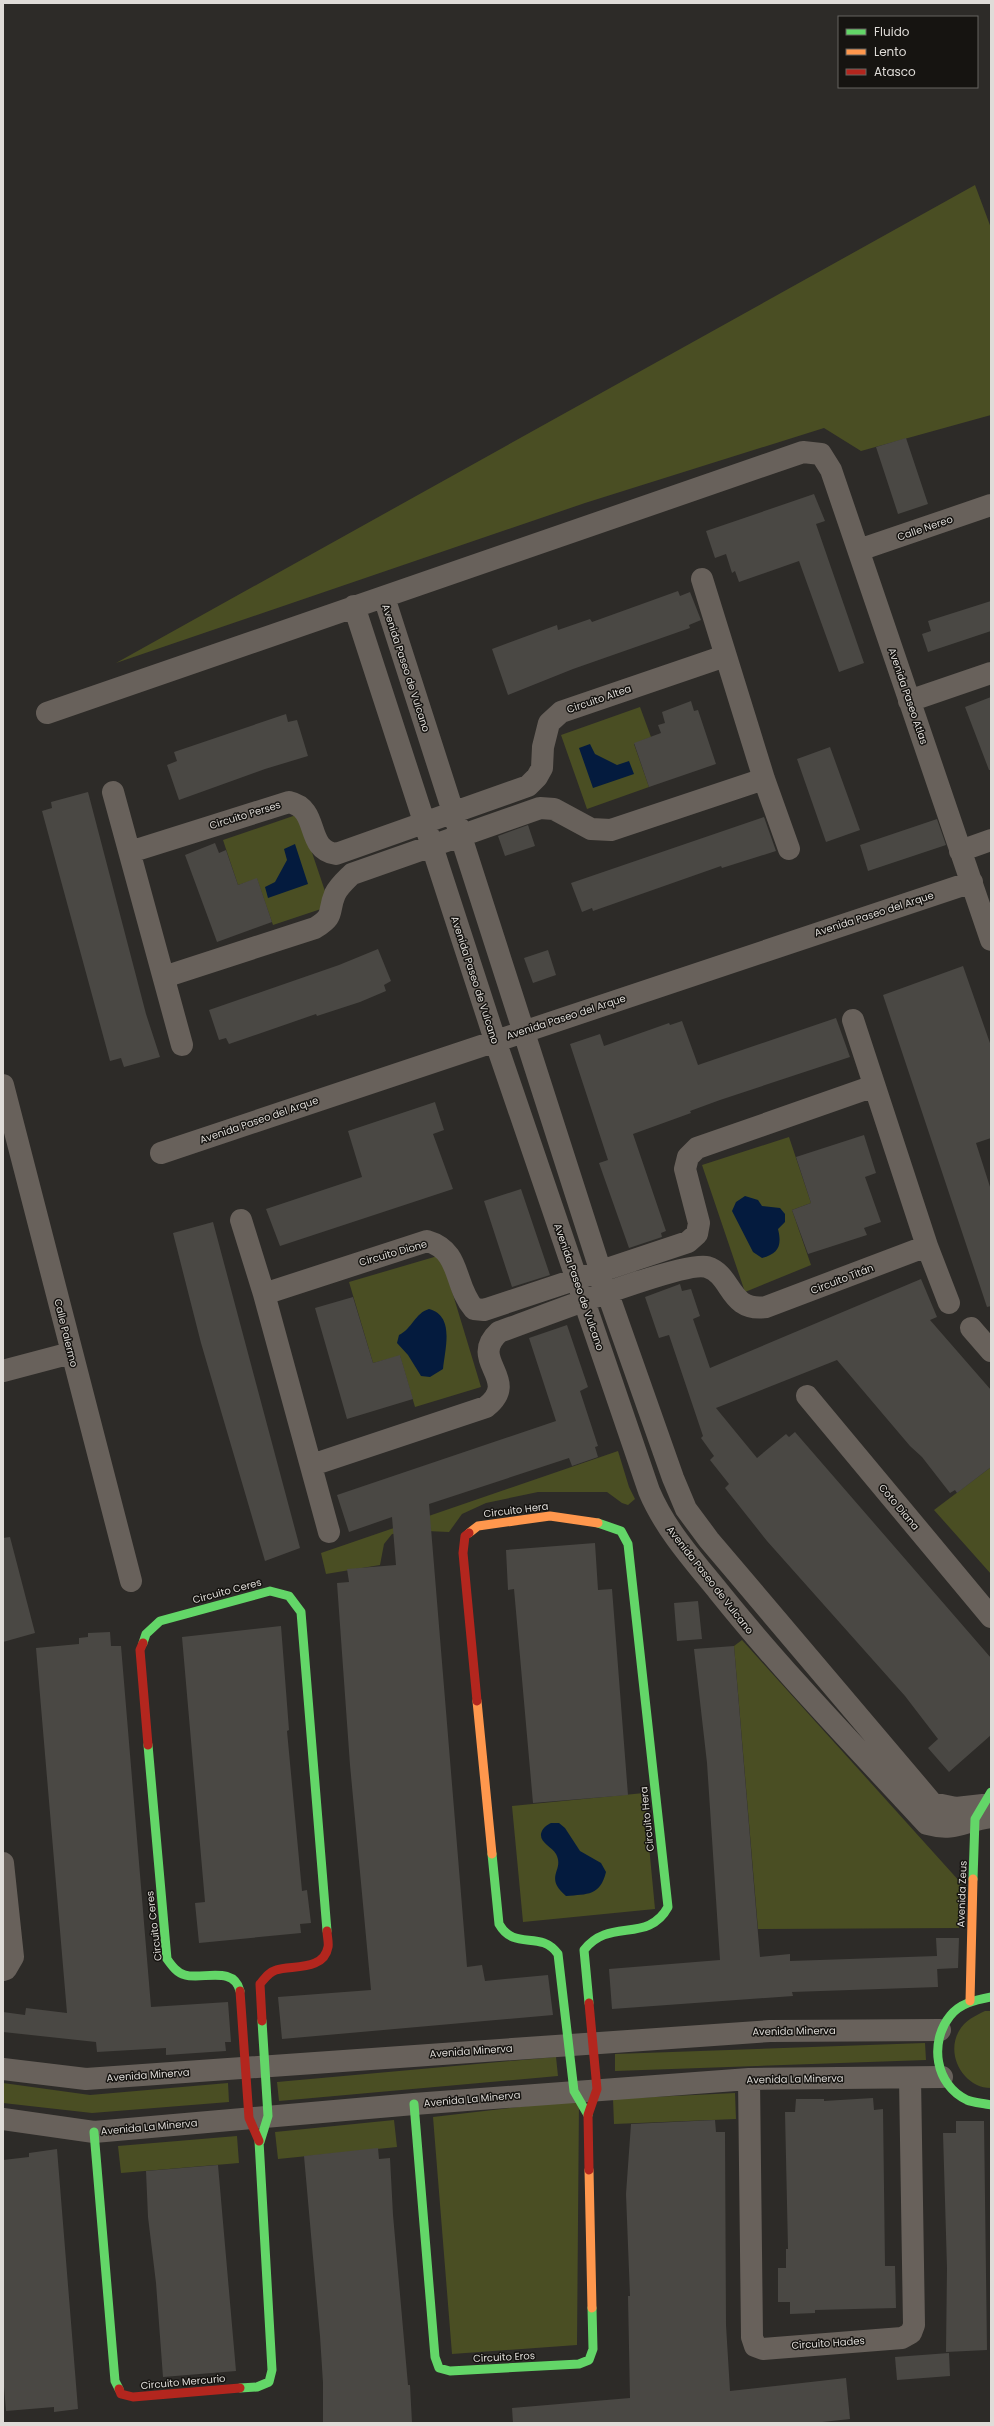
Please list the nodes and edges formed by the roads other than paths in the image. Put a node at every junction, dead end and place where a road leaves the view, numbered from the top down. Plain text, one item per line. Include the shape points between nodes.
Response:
1 (991, 505) edge
2 (858, 550) junction
3 (702, 578) dead end
4 (384, 597) junction
5 (354, 606) junction
6 (725, 656) junction
7 (991, 673) edge
8 (910, 701) junction
9 (47, 713) dead end
10 (764, 779) junction
11 (113, 792) dead end
12 (452, 813) junction
13 (424, 823) junction
14 (459, 836) junction
15 (991, 840) edge
16 (432, 846) junction
17 (789, 849) dead end
18 (960, 851) junction
19 (130, 852) junction
20 (972, 882) junction
21 (991, 940) edge
22 (164, 977) junction
23 (853, 1020) dead end
24 (523, 1031) junction
25 (495, 1040) junction
26 (182, 1045) dead end
27 (3, 1085) edge
28 (874, 1086) junction
29 (162, 1153) dead end
30 (241, 1220) dead end
31 (928, 1246) junction
32 (600, 1271) junction
33 (577, 1279) junction
34 (264, 1294) junction
35 (608, 1294) junction
36 (584, 1302) junction
37 (949, 1302) dead end
38 (971, 1328) dead end
39 (991, 1351) edge
40 (72, 1353) junction
41 (3, 1371) edge
42 (807, 1396) dead end
43 (312, 1465) junction
44 (329, 1532) dead end
45 (131, 1581) dead end
46 (772, 1616) junction
47 (991, 1617) edge
48 (752, 1634) junction
49 (985, 1808) edge
50 (3, 1863) edge
51 (3, 1970) edge
52 (991, 1997) edge
53 (970, 2001) junction
54 (940, 2030) junction
55 (593, 2042) junction
56 (569, 2044) junction
57 (266, 2067) junction
58 (244, 2068) junction
59 (3, 2069) edge
60 (942, 2077) junction
61 (910, 2078) junction
62 (749, 2079) junction
63 (597, 2089) junction
64 (574, 2091) junction
65 (414, 2104) junction
66 (991, 2105) edge
67 (588, 2115) junction
68 (259, 2117) junction
69 (3, 2119) edge
70 (94, 2132) junction
71 (260, 2142) junction

1 - 2 street, Calle Nereo
2 - 4 street, Avenida Paseo Atlas via 831,470 821,454 803,452
2 - 8 street, Avenida Paseo Atlas
3 - 6 street
4 - 5 street
4 - 12 street, Avenida Paseo de Vulcano
5 - 9 street
5 - 13 street, Avenida Paseo de Vulcano
6 - 10 street
6 - 12 street, Circuito Altea via 561,712 549,723 543,747 542,768 528,786
7 - 8 street
8 - 18 street, Avenida Paseo Atlas
10 - 14 street via 611,830 591,829 554,809 540,808
10 - 17 street
11 - 19 street
12 - 13 street, Circuito Altea
12 - 14 street, Avenida Paseo de Vulcano
13 - 16 street, Avenida Paseo de Vulcano
13 - 19 street, Circuito Perses via 336,854 326,853 318,845 306,811 299,804 289,802
14 - 16 street
14 - 24 street, Avenida Paseo de Vulcano
15 - 18 street
16 - 22 street via 352,874 335,894 332,913 315,928
16 - 25 street, Avenida Paseo de Vulcano
18 - 20 street, Avenida Paseo Atlas
19 - 22 street
20 - 21 street, Avenida Paseo Atlas
20 - 24 street, Avenida Paseo del Arque
22 - 26 street
23 - 28 street
24 - 25 street, Avenida Paseo del Arque
24 - 32 street, Avenida Paseo de Vulcano
25 - 29 street, Avenida Paseo del Arque
25 - 33 street, Avenida Paseo de Vulcano
27 - 40 street, Calle Palermo
28 - 31 street
28 - 32 street via 697,1148 688,1157 685,1168 699,1223 697,1234 688,1242
30 - 34 street
31 - 35 street, Circuito Titán via 766,1307 753,1309 742,1304 715,1273 707,1268 695,1267 670,1272
31 - 37 street
32 - 33 street, Circuito Dione
32 - 35 street, Avenida Paseo de Vulcano
33 - 34 street, Circuito Dione via 484,1310 474,1309 467,1301 449,1253 440,1245 427,1241
33 - 36 street, Avenida Paseo de Vulcano
34 - 43 street
35 - 36 street
35 - 46 street, Avenida Paseo de Vulcano via 686,1509
36 - 43 street via 499,1332 490,1340 488,1352 500,1388 495,1400 486,1408
36 - 48 street, Avenida Paseo de Vulcano via 658,1512 676,1539
38 - 39 street
40 - 41 street
40 - 45 street, Calle Palermo
42 - 47 street, Coto Diana
43 - 44 street
46 - 48 street
46 - 49 street, Avenida Paseo de Vulcano via 932,1803 956,1808
48 - 49 street, Avenida Paseo de Vulcano via 927,1824 942,1828 958,1827
49 - 53 street, Avenida Zeus
50 - 51 street via 13,1957
52 - 53 street
53 - 54 street via 952,2013
54 - 55 street, Avenida Minerva via 770,2031
54 - 60 street via 936,2062
55 - 56 street, Avenida Minerva
55 - 56 street, Circuito Hera via 584,1950 588,1941 597,1935 656,1925 665,1917 668,1907 628,1544 621,1531 608,1525 550,1516 478,1526 465,1536 463,1553 499,1924 506,1935 516,1939 546,1941 554,1946 558,1954
55 - 63 street, Circuito Hera
56 - 57 street, Avenida Minerva
56 - 64 street, Circuito Hera
57 - 58 street, Avenida Minerva
57 - 58 street, Circuito Ceres via 260,1984 262,1980 265,1975 275,1970 312,1967 323,1959 328,1948 301,1612 289,1596 270,1591 160,1622 146,1634 140,1650 167,1959 174,1971 183,1976 223,1975 234,1979 240,1989
57 - 68 street, Circuito Mercurio
58 - 59 street, Avenida Minerva via 86,2079
58 - 68 street, Circuito Mercurio
60 - 61 street, Avenida La Minerva
60 - 66 street via 954,2092 971,2102
61 - 62 street, Avenida La Minerva
61 - 62 street, Circuito Hades via 914,2325 911,2334 902,2338 763,2348 755,2346 752,2337
62 - 63 street, Avenida La Minerva
63 - 64 street, Avenida La Minerva
63 - 67 street, Circuito Eros
64 - 65 street, Avenida La Minerva
64 - 67 street, Circuito Eros
65 - 67 street, Circuito Eros via 435,2357 439,2368 450,2371 579,2364 589,2360 593,2349
65 - 68 street, Avenida La Minerva
68 - 70 street, Avenida La Minerva
68 - 71 street, Circuito Mercurio
68 - 71 street, Circuito Mercurio
69 - 70 street, Avenida La Minerva
70 - 71 street, Circuito Mercurio via 115,2381 121,2394 133,2397 257,2387 269,2382 272,2370

